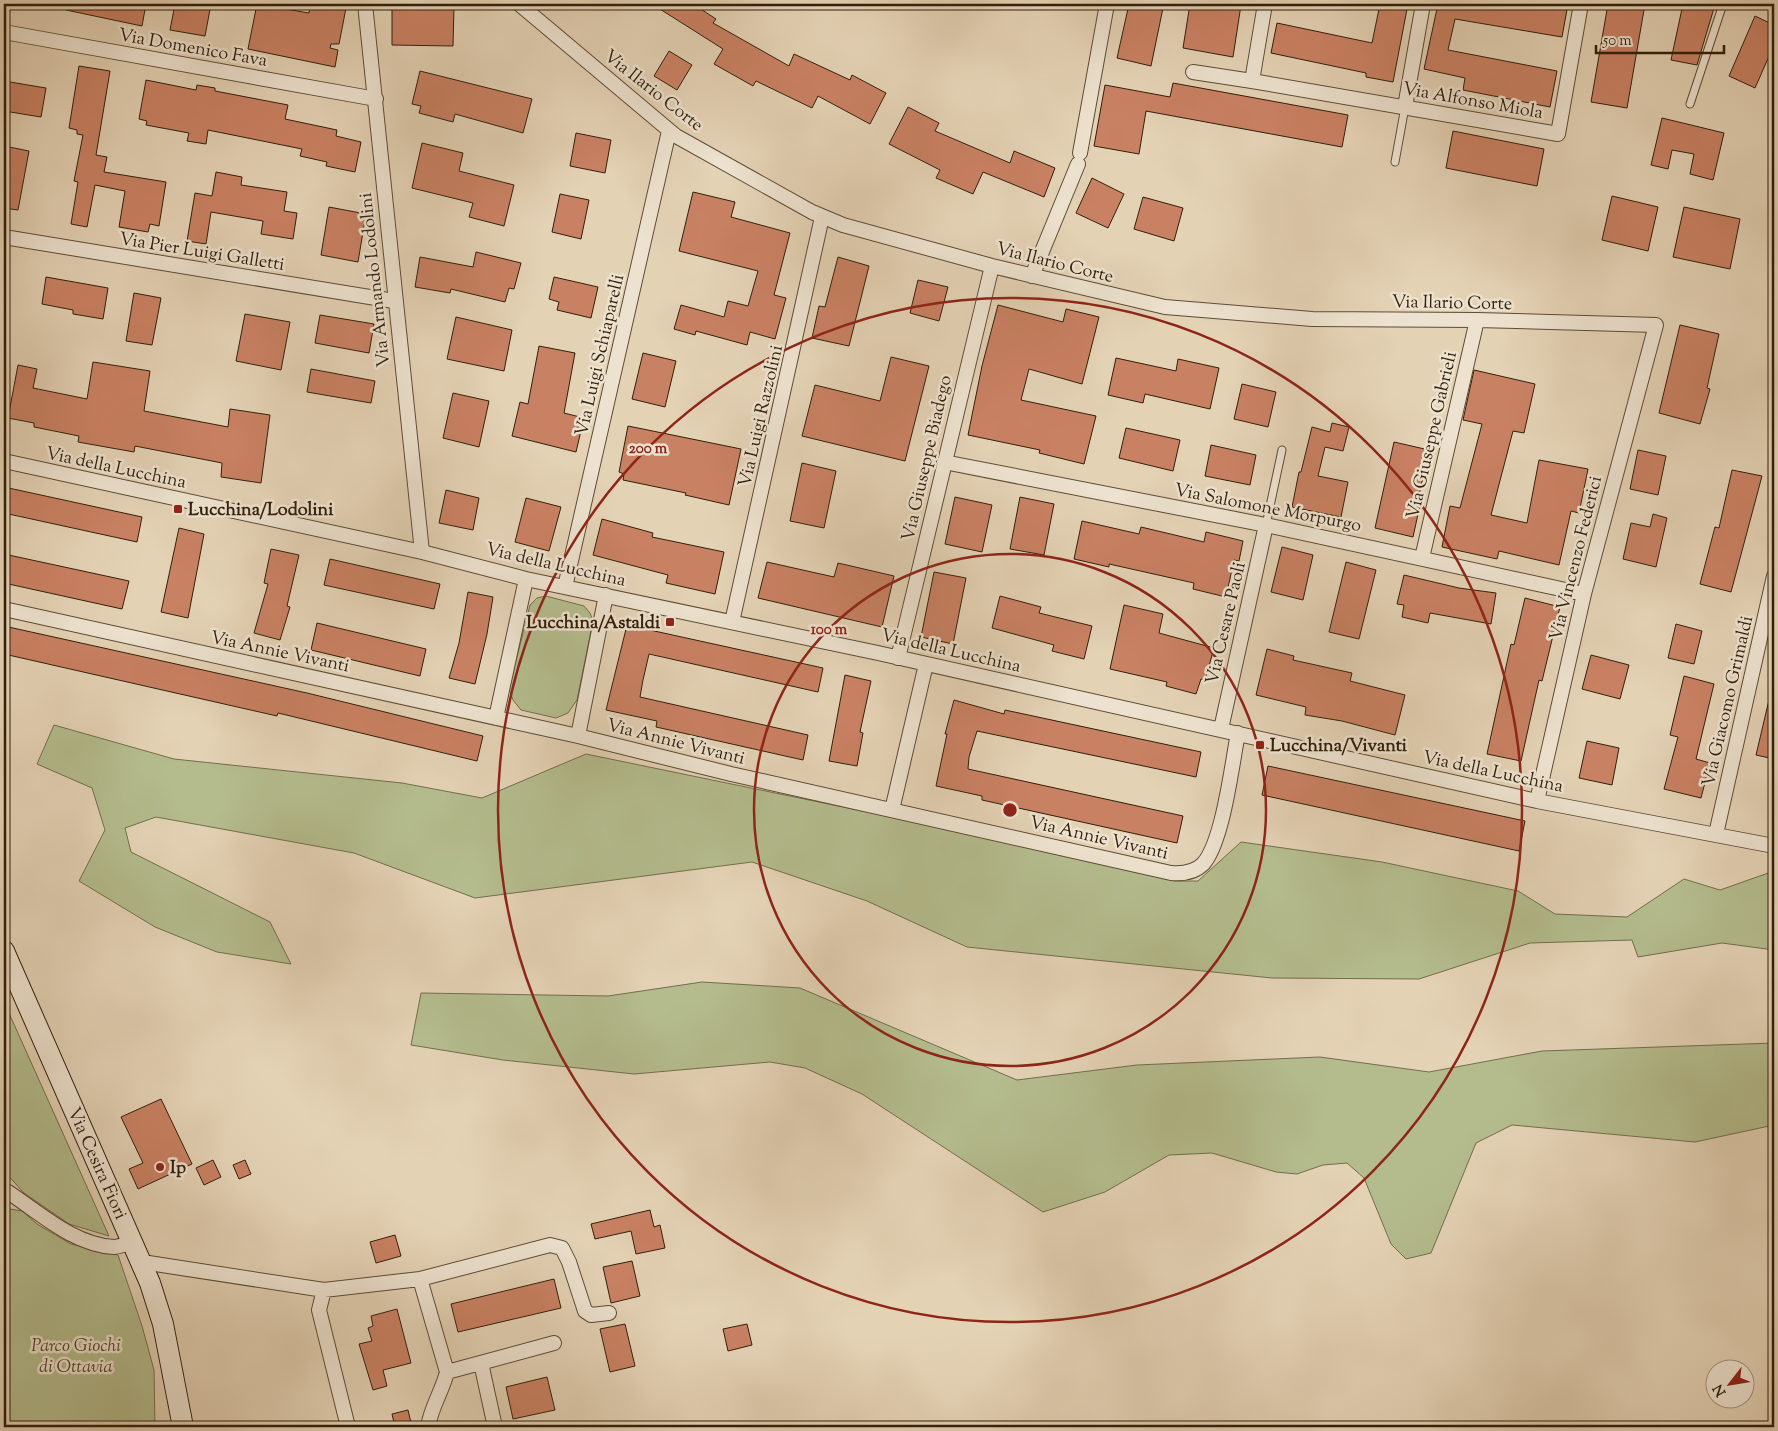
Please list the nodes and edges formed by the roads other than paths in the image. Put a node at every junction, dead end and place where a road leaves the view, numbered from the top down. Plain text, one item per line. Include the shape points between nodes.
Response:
1 (365, 4) edge
2 (519, 4) edge
3 (1107, 4) edge
4 (1266, 4) edge
5 (1423, 4) edge
6 (1581, 4) edge
7 (1723, 4) edge
8 (4, 32) edge
9 (1192, 72) dead end
10 (1252, 81) junction
11 (376, 100) junction
12 (1690, 104) dead end
13 (1405, 107) junction
14 (669, 131) junction
15 (1394, 162) dead end
16 (822, 217) junction
17 (4, 238) edge
18 (992, 266) junction
19 (1032, 276) junction
20 (394, 301) junction
21 (1477, 320) junction
22 (1656, 325) joint
23 (1282, 450) dead end
24 (4, 461) edge
25 (944, 462) junction
26 (1266, 525) junction
27 (422, 552) junction
28 (1422, 558) junction
29 (1774, 576) edge
30 (526, 579) junction
31 (565, 587) junction
32 (1584, 594) junction
33 (606, 595) junction
34 (4, 609) edge
35 (732, 622) junction
36 (898, 658) junction
37 (926, 664) junction
38 (496, 718) junction
39 (1221, 729) junction
40 (1238, 733) junction
41 (578, 736) junction
42 (1537, 801) junction
43 (892, 810) junction
44 (1716, 834) junction
45 (1774, 846) edge
46 (4, 951) edge
47 (5, 1190) edge
48 (132, 1241) junction
49 (142, 1262) junction
50 (420, 1279) junction
51 (324, 1290) junction
52 (609, 1313) dead end
53 (554, 1343) dead end
54 (481, 1363) junction
55 (447, 1372) junction
56 (173, 1381) junction
57 (170, 1427) edge
58 (183, 1427) edge
59 (348, 1427) edge
60 (428, 1427) edge
61 (495, 1427) edge

1 - 11 street, Via Armando Lodolini
2 - 14 street, Via Ilario Corte
3 - 19 street via 1080,158
4 - 10 street
5 - 13 street
6 - 13 street, Via Alfonso Miola via 1558,134
7 - 12 lane
8 - 11 street, Via Domenico Fava
9 - 10 street, Via Alfonso Miola
10 - 13 street, Via Alfonso Miola
11 - 20 street, Via Armando Lodolini
13 - 15 lane
14 - 16 street, Via Ilario Corte
14 - 31 street, Via Luigi Schiaparelli
16 - 18 street, Via Ilario Corte
16 - 35 street, Via Luigi Razzolini
17 - 20 street, Via Pier Luigi Galletti
18 - 19 street, Via Ilario Corte
18 - 25 street, Via Giuseppe Biadego
19 - 21 street, Via Ilario Corte via 1174,308 1312,319
20 - 27 street, Via Armando Lodolini
21 - 22 street, Via Ilario Corte
21 - 28 street, Via Giuseppe Gabrieli
22 - 32 street, Via Vincenzo Federici
23 - 26 lane
24 - 27 street, Via della Lucchina
25 - 26 street, Via Salomone Morpurgo
25 - 36 street, Via Giuseppe Biadego
26 - 28 street, Via Salomone Morpurgo
26 - 39 street, Via Cesare Paoli
27 - 30 street, Via della Lucchina
28 - 32 street, Via Salomone Morpurgo
29 - 44 street, Via Giacomo Grimaldi
30 - 31 street, Via della Lucchina
30 - 38 street
31 - 33 street, Via della Lucchina
32 - 42 street, Via Vincenzo Federici
33 - 35 street, Via della Lucchina
33 - 41 street
34 - 38 street, Via Annie Vivanti
35 - 36 street, Via della Lucchina
36 - 37 street, Via della Lucchina
37 - 39 street, Via della Lucchina
37 - 43 street
38 - 41 street, Via Annie Vivanti
39 - 40 street, Via della Lucchina
40 - 42 street, Via della Lucchina
40 - 43 street, Via Annie Vivanti via 1215,845 1202,864 1184,874
41 - 43 street, Via Annie Vivanti
42 - 44 street, Via della Lucchina
44 - 45 street, Via della Lucchina
46 - 48 street, Via Cesira Fiori
47 - 48 street via 63,1230 88,1241 116,1247
48 - 49 street, Via Cesira Fiori
49 - 51 street
49 - 56 street, Via Cesira Fiori via 163,1324
50 - 51 street
50 - 52 street via 550,1245 562,1248 570,1262 585,1311 591,1315
50 - 55 street
51 - 59 street via 319,1310
53 - 54 street
54 - 55 street
54 - 61 street
55 - 60 street via 431,1410
56 - 57 street, Via Cesira Fiori
56 - 58 street, Via Cesira Fiori

